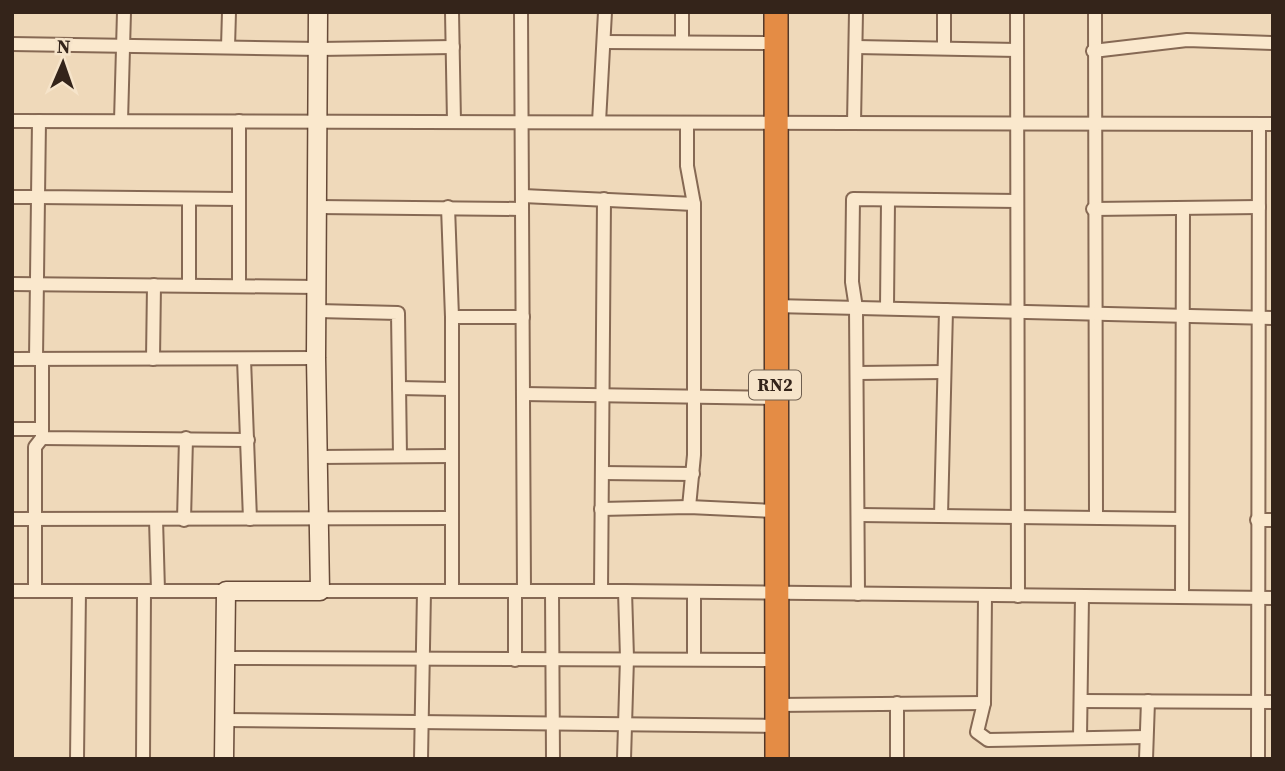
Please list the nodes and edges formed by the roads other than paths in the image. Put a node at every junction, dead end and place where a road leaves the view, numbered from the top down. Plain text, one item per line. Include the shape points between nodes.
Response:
1 (124, 12) edge
2 (229, 12) edge
3 (318, 12) edge
4 (452, 12) edge
5 (521, 12) edge
6 (605, 12) edge
7 (682, 12) edge
8 (776, 12) edge
9 (856, 12) edge
10 (944, 12) edge
11 (1017, 12) edge
12 (1095, 12) edge
13 (604, 42) junction
14 (682, 42) junction
15 (776, 43) junction
16 (1273, 43) edge
17 (12, 44) edge
18 (124, 46) junction
19 (228, 47) junction
20 (453, 47) junction
21 (856, 47) junction
22 (944, 48) junction
23 (319, 49) junction
24 (1017, 50) junction
25 (1093, 51) junction
26 (12, 121) edge
27 (39, 121) junction
28 (121, 121) junction
29 (239, 121) junction
30 (318, 121) junction
31 (454, 122) junction
32 (522, 122) junction
33 (599, 122) junction
34 (687, 123) junction
35 (777, 123) junction
36 (854, 123) junction
37 (1016, 124) junction
38 (1094, 124) junction
39 (1259, 124) junction
40 (1273, 124) edge
41 (12, 197) edge
42 (38, 197) junction
43 (189, 199) junction
44 (239, 199) junction
45 (604, 199) junction
46 (888, 200) junction
47 (1017, 201) junction
48 (523, 202) junction
49 (694, 204) junction
50 (318, 207) junction
51 (448, 207) junction
52 (1259, 207) junction
53 (1093, 209) junction
54 (1183, 209) junction
55 (12, 284) edge
56 (36, 284) junction
57 (154, 285) junction
58 (189, 285) junction
59 (239, 286) junction
60 (318, 286) junction
61 (774, 306) junction
62 (856, 308) junction
63 (887, 308) junction
64 (318, 310) junction
65 (946, 310) junction
66 (1018, 312) junction
67 (1094, 313) junction
68 (1183, 316) junction
69 (452, 317) junction
70 (523, 317) junction
71 (1257, 317) junction
72 (1273, 318) edge
73 (316, 358) junction
74 (12, 359) edge
75 (39, 359) junction
76 (153, 359) junction
77 (244, 359) junction
78 (944, 372) junction
79 (858, 373) junction
80 (399, 388) junction
81 (450, 389) junction
82 (603, 393) junction
83 (523, 394) junction
84 (693, 396) junction
85 (775, 398) junction
86 (12, 429) edge
87 (42, 433) junction
88 (186, 438) junction
89 (248, 440) junction
90 (400, 456) junction
91 (451, 456) junction
92 (318, 457) junction
93 (602, 473) junction
94 (693, 474) junction
95 (689, 507) junction
96 (601, 509) junction
97 (775, 511) junction
98 (860, 515) junction
99 (941, 516) junction
100 (1018, 517) junction
101 (1096, 517) junction
102 (452, 518) junction
103 (12, 519) edge
104 (35, 519) junction
105 (156, 519) junction
106 (250, 519) junction
107 (1182, 519) junction
108 (184, 520) junction
109 (319, 520) junction
110 (1256, 520) junction
111 (1273, 520) edge
112 (35, 591) junction
113 (79, 591) junction
114 (151, 591) junction
115 (226, 591) junction
116 (320, 591) junction
117 (424, 591) junction
118 (452, 591) junction
119 (519, 591) junction
120 (552, 591) junction
121 (601, 591) junction
122 (625, 591) junction
123 (12, 592) edge
124 (694, 592) junction
125 (777, 594) junction
126 (858, 594) junction
127 (985, 596) junction
128 (1018, 596) junction
129 (1082, 596) junction
130 (1182, 597) junction
131 (1257, 598) junction
132 (1273, 598) edge
133 (225, 658) junction
134 (423, 659) junction
135 (551, 659) junction
136 (627, 659) junction
137 (694, 659) junction
138 (515, 660) junction
139 (776, 660) junction
140 (1081, 701) junction
141 (1148, 701) junction
142 (1259, 702) junction
143 (1273, 702) edge
144 (897, 703) junction
145 (984, 703) junction
146 (776, 716) junction
147 (224, 720) junction
148 (421, 721) junction
149 (553, 722) junction
150 (624, 723) junction
151 (1080, 737) junction
152 (1146, 737) junction
153 (77, 759) edge
154 (143, 759) edge
155 (224, 759) edge
156 (421, 759) edge
157 (553, 759) edge
158 (624, 759) edge
159 (777, 759) edge
160 (897, 759) edge
161 (1146, 759) edge
162 (1258, 759) edge

1 - 18 street
2 - 19 street
3 - 23 street
4 - 20 street
5 - 32 street
6 - 13 street
7 - 14 street
8 - 15 highway, RN2
9 - 21 street
10 - 22 street
11 - 24 street
12 - 25 street
13 - 14 street
13 - 33 street
14 - 15 street
15 - 35 highway, RN2
16 - 25 street via 1187,40
17 - 18 street
18 - 19 street
18 - 28 street
19 - 23 street
20 - 23 street
20 - 31 street
21 - 22 street
21 - 36 street
22 - 24 street
23 - 30 street
24 - 37 street
25 - 38 street
26 - 27 street
27 - 28 street
27 - 42 street
28 - 29 street
29 - 30 street
29 - 44 street
30 - 31 street
30 - 50 street
31 - 32 street
32 - 33 street
32 - 48 street
33 - 34 street
34 - 35 street
34 - 49 street via 687,166
35 - 36 street
35 - 61 highway, RN2
36 - 37 street
37 - 38 street
37 - 47 street
38 - 39 street
38 - 53 street
39 - 40 street
39 - 52 street
41 - 42 street
42 - 43 street
42 - 56 street
43 - 44 street
43 - 58 street
44 - 59 street
45 - 48 street
45 - 49 street
45 - 82 street
46 - 47 street
46 - 62 street via 852,201
46 - 63 street
47 - 66 street
48 - 51 street
48 - 70 street
49 - 84 street
50 - 51 street
50 - 60 street
51 - 69 street
52 - 54 street
52 - 71 street
53 - 54 street
53 - 67 street
54 - 68 street
55 - 56 street
56 - 57 street
56 - 75 street
57 - 58 street
57 - 76 street
58 - 59 street
59 - 60 street
60 - 64 street
61 - 62 street
61 - 85 highway, RN2
62 - 63 street
62 - 79 street
63 - 65 street
64 - 73 street
64 - 80 street via 396,311
65 - 66 street
65 - 78 street
66 - 67 street
66 - 100 street
67 - 68 street
67 - 101 street
68 - 71 street
68 - 107 street
69 - 70 street
69 - 81 street
70 - 83 street
71 - 72 street
71 - 110 street
73 - 77 street
73 - 92 street
74 - 75 street
75 - 76 street
75 - 87 street
76 - 77 street
77 - 89 street
78 - 79 street
78 - 99 street
79 - 98 street
80 - 81 street
80 - 90 street
81 - 91 street
82 - 83 street
82 - 84 street
82 - 93 street
83 - 119 street
84 - 85 street
84 - 94 street
85 - 97 highway, RN2
86 - 87 street
87 - 88 street
87 - 104 street via 35,447
88 - 89 street
88 - 108 street
89 - 106 street
90 - 91 street
90 - 92 street
91 - 102 street
92 - 109 street
93 - 94 street
93 - 96 street
94 - 95 street
95 - 96 street
95 - 97 street
96 - 121 street
97 - 125 highway, RN2
98 - 99 street
98 - 126 street
99 - 100 street
100 - 101 street
100 - 128 street
101 - 107 street
102 - 109 street
102 - 118 street
103 - 104 street
104 - 105 street
104 - 112 street
105 - 108 street
105 - 114 street
106 - 108 street
106 - 109 street
107 - 130 street
109 - 116 street
110 - 111 street
110 - 131 street
112 - 113 street
112 - 123 street
113 - 114 street
113 - 153 street
114 - 115 street
114 - 154 street
115 - 116 street
115 - 133 street
116 - 117 street
117 - 118 street
117 - 134 street
118 - 119 street
119 - 120 street
119 - 138 street
120 - 121 street
120 - 135 street
121 - 122 street
122 - 124 street
122 - 136 street
124 - 125 street
124 - 137 street
125 - 126 street
125 - 139 highway, RN2
126 - 127 street
127 - 128 street
127 - 145 street
128 - 129 street
129 - 130 street
129 - 140 street
130 - 131 street
131 - 132 street
131 - 142 street
133 - 134 street
133 - 147 street
134 - 138 street
134 - 148 street
135 - 136 street
135 - 138 street
135 - 149 street
136 - 137 street
136 - 150 street
137 - 139 street
139 - 146 highway, RN2
140 - 141 street
140 - 151 street
141 - 142 street
141 - 152 street
142 - 143 street
142 - 162 street
144 - 145 street
144 - 146 street
144 - 160 street
145 - 151 street via 977,732 988,740
146 - 150 street
146 - 159 highway, RN2
147 - 148 street
147 - 155 street
148 - 149 street
148 - 156 street
149 - 150 street
149 - 157 street
150 - 158 street
151 - 152 street
152 - 161 street

